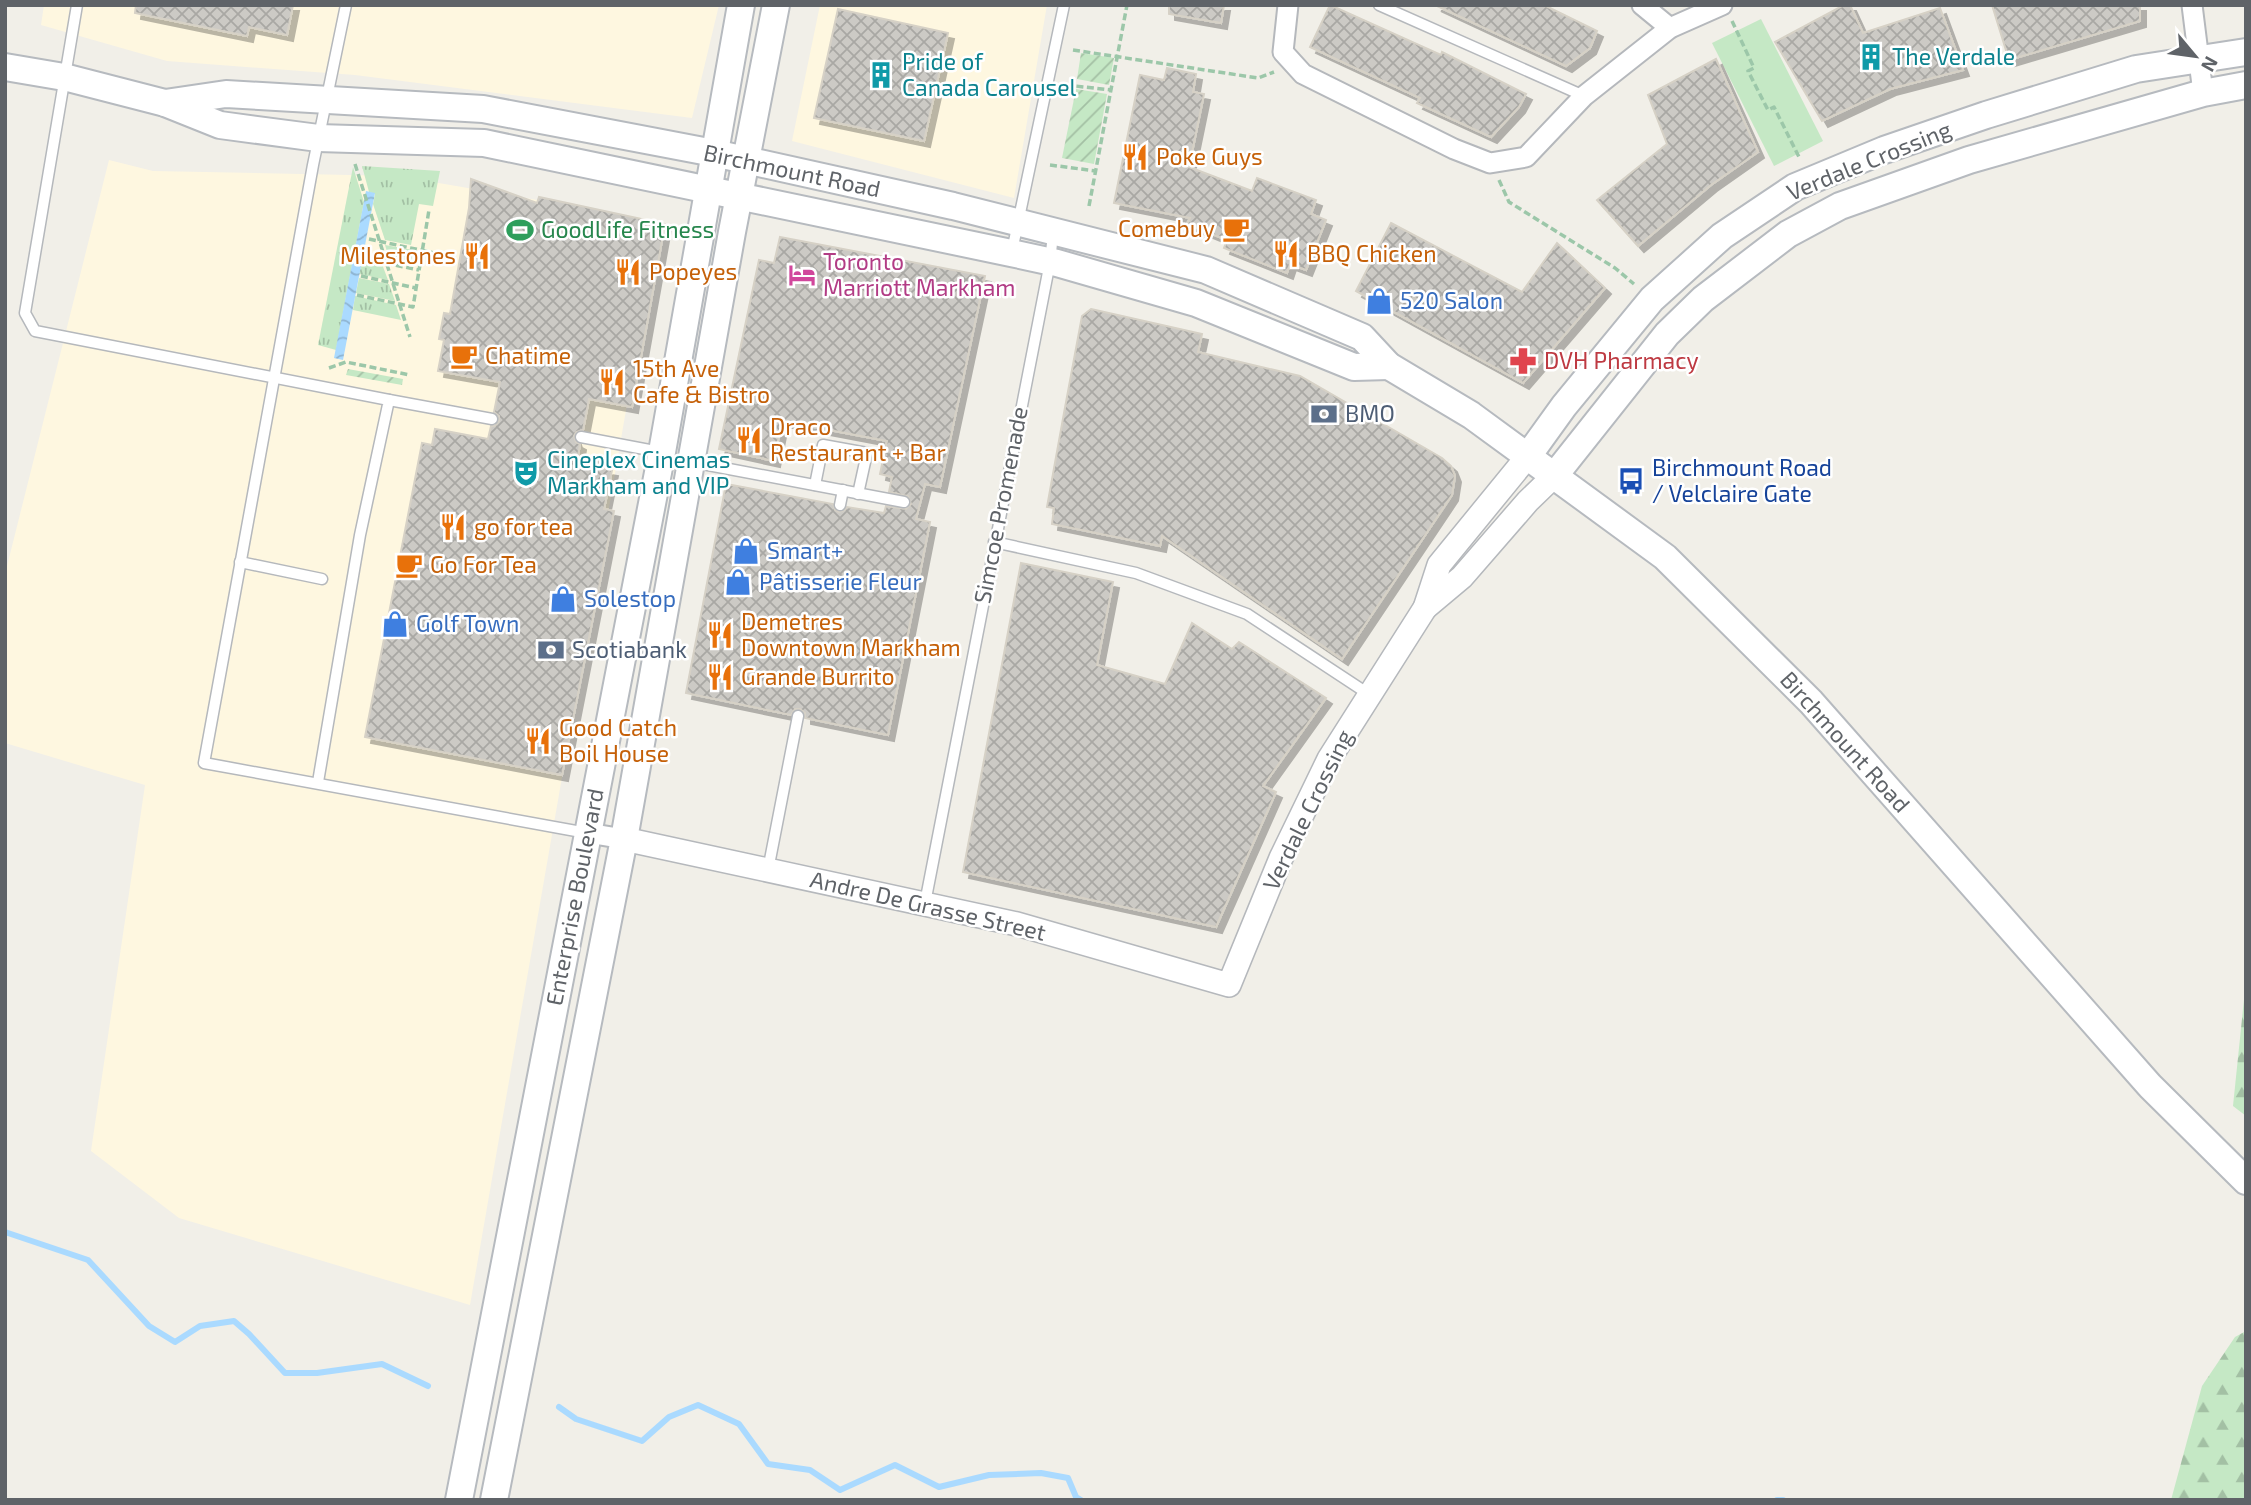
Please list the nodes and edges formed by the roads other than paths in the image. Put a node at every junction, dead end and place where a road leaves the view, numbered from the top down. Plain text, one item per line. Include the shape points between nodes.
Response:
1 (77, 5) edge
2 (346, 5) edge
3 (741, 5) edge
4 (776, 5) edge
5 (1064, 5) edge
6 (1288, 5) edge
7 (1379, 5) edge
8 (1642, 5) edge
9 (2192, 5) edge
10 (1726, 12) edge
11 (1670, 28) junction
12 (2246, 51) edge
13 (2198, 59) junction
14 (5, 66) edge
15 (64, 77) junction
16 (2246, 85) edge
17 (2203, 93) junction
18 (1584, 96) junction
19 (326, 99) junction
20 (165, 103) junction
21 (318, 138) junction
22 (714, 153) junction
23 (747, 162) junction
24 (707, 190) junction
25 (739, 198) junction
26 (1019, 222) junction
27 (1053, 230) junction
28 (1012, 253) junction
29 (1050, 262) junction
30 (1389, 366) junction
31 (275, 377) junction
32 (389, 400) junction
33 (492, 419) dead end
34 (581, 437) dead end
35 (662, 452) junction
36 (1528, 456) junction
37 (691, 462) junction
38 (1555, 475) junction
39 (815, 485) junction
40 (843, 491) junction
41 (858, 494) junction
42 (904, 502) dead end
43 (840, 505) dead end
44 (994, 542) junction
45 (240, 562) junction
46 (322, 579) dead end
47 (1425, 608) junction
48 (1370, 695) junction
49 (798, 716) dead end
50 (318, 782) junction
51 (588, 833) junction
52 (624, 839) junction
53 (768, 870) junction
54 (925, 904) junction
55 (1229, 985) joint
56 (2246, 1181) edge
57 (459, 1500) edge
58 (494, 1500) edge

1 - 15 lane
2 - 19 lane
3 - 22 main road, Enterprise Boulevard
4 - 23 main road, Enterprise Boulevard
5 - 26 lane
6 - 18 street via 1283,52 1303,74 1490,163 1526,157
7 - 18 lane
8 - 11 street
9 - 13 street
10 - 11 street
11 - 18 street
12 - 13 main road, Verdale Crossing
13 - 17 street
13 - 36 main road, Verdale Crossing via 2136,69 1986,115 1795,187 1723,236 1652,299
14 - 15 main road, Birchmount Road
15 - 20 main road, Birchmount Road
15 - 31 lane via 25,313 35,331
16 - 17 main road, Verdale Crossing
17 - 38 main road, Verdale Crossing via 1969,160 1840,206 1788,234 1703,299 1667,334
19 - 20 main road, Birchmount Road via 226,94
19 - 21 lane
19 - 22 main road, Birchmount Road via 483,109
20 - 21 main road, Birchmount Road via 220,125
21 - 24 main road, Birchmount Road via 484,144
21 - 31 lane
22 - 23 main road, Birchmount Road
22 - 24 main road, Enterprise Boulevard
23 - 25 main road, Enterprise Boulevard
23 - 26 main road, Birchmount Road
24 - 25 main road, Birchmount Road
24 - 35 main road, Enterprise Boulevard
25 - 28 main road, Birchmount Road
25 - 37 main road, Enterprise Boulevard
26 - 27 main road, Birchmount Road
26 - 28 lane
27 - 29 lane, Simcoe Promenade
27 - 30 main road, Birchmount Road via 1206,270 1362,337
28 - 29 main road, Birchmount Road
29 - 30 main road, Birchmount Road via 1196,303 1354,367
29 - 44 lane, Simcoe Promenade
30 - 36 main road, Birchmount Road
31 - 32 lane
31 - 45 lane
32 - 33 lane
32 - 50 lane via 359,535
34 - 35 lane
35 - 51 main road, Enterprise Boulevard
36 - 38 main road, Birchmount Road
36 - 47 street, Verdale Crossing via 1439,565
37 - 39 lane
37 - 52 main road, Enterprise Boulevard
38 - 47 street, Verdale Crossing via 1462,577
38 - 56 main road, Birchmount Road via 1665,557 1811,702 2150,1086
39 - 40 lane
39 - 41 lane via 823,445 867,453
40 - 41 lane
40 - 43 lane
41 - 42 lane
44 - 48 lane via 1136,573 1247,614
44 - 54 lane, Simcoe Promenade
45 - 46 lane
45 - 50 lane via 204,763
47 - 48 street, Verdale Crossing
48 - 55 street, Verdale Crossing via 1329,759 1281,858
49 - 53 lane
50 - 51 lane
51 - 52 street
51 - 57 main road, Enterprise Boulevard
52 - 53 street, Andre De Grasse Street
52 - 58 main road, Enterprise Boulevard
53 - 54 street, Andre De Grasse Street
54 - 55 street, Andre De Grasse Street via 1017,923

